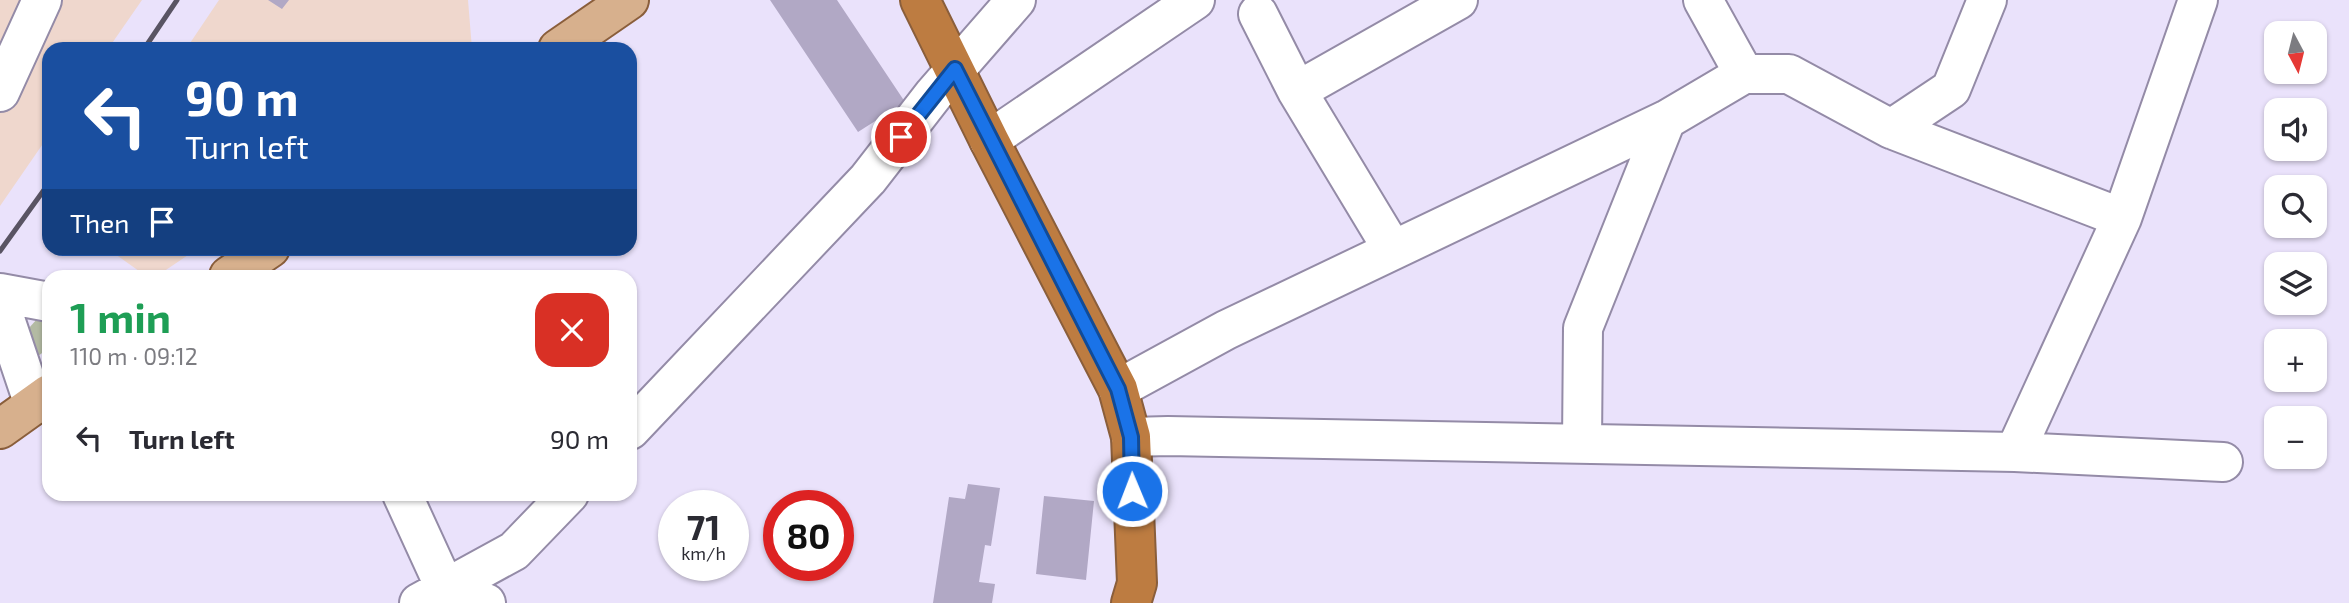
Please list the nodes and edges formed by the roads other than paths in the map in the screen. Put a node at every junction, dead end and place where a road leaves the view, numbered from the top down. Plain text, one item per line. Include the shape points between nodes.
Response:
1 (42, 0) edge
2 (629, 0) edge
3 (920, 0) edge
4 (1016, 0) edge
5 (1195, 0) edge
6 (1458, 0) edge
7 (1703, 0) edge
8 (1987, 0) edge
9 (2198, 0) edge
10 (1258, 13) dead end
11 (568, 42) edge
12 (955, 69) junction
13 (1744, 74) junction
14 (1297, 91) junction
15 (0, 92) edge
16 (1665, 120) junction
17 (1891, 130) junction
18 (989, 139) junction
19 (2122, 218) junction
20 (1393, 250) junction
21 (258, 256) edge
22 (238, 270) edge
23 (0, 293) edge
24 (42, 301) edge
25 (0, 304) edge
26 (1118, 389) junction
27 (41, 399) edge
28 (637, 423) edge
29 (0, 429) edge
30 (1131, 437) junction
31 (1582, 443) junction
32 (2015, 452) junction
33 (2223, 462) dead end
34 (404, 501) edge
35 (562, 501) edge
36 (432, 597) edge
37 (486, 603) edge
38 (1131, 603) edge

1 - 15 street
2 - 11 main road
3 - 12 highway
4 - 12 street
5 - 18 street
6 - 14 street
7 - 13 street
8 - 17 street via 1951,89
9 - 19 street
10 - 14 street
12 - 18 highway
12 - 28 street via 868,179
13 - 16 street
13 - 17 street via 1788,74
14 - 20 street
16 - 20 street
16 - 31 street via 1583,328
17 - 19 street
18 - 26 highway
19 - 32 street
20 - 26 street via 1226,330
21 - 22 main road
23 - 24 street
25 - 27 street
26 - 30 highway
27 - 29 main road
30 - 31 street
30 - 38 highway via 1138,583
31 - 32 street
32 - 33 street
34 - 36 street
35 - 36 street via 514,551
36 - 37 street

